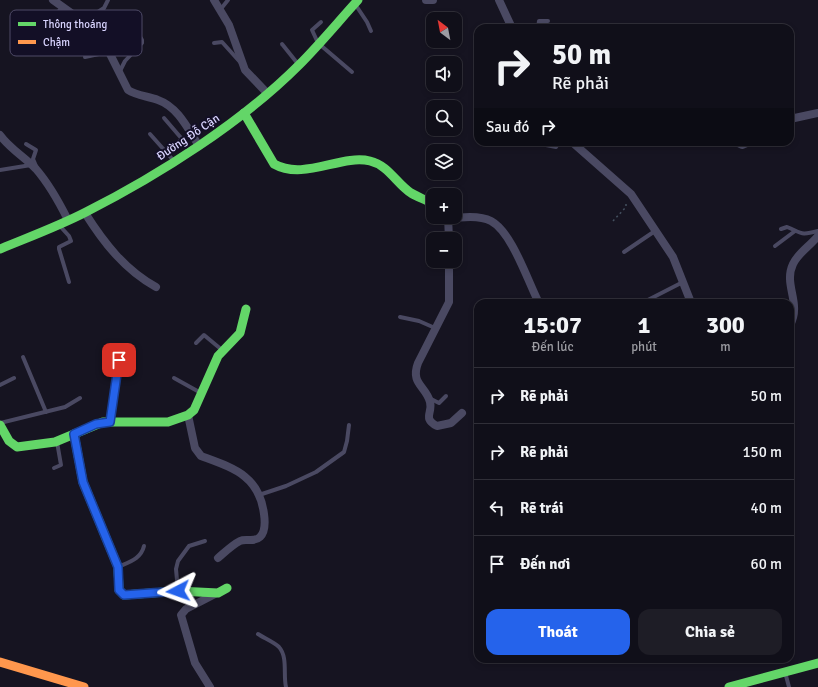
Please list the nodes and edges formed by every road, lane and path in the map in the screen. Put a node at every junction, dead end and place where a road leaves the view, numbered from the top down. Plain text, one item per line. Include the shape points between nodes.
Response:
1 (53, 0) edge
2 (108, 0) edge
3 (214, 0) edge
4 (228, 0) edge
5 (426, 0) edge
6 (433, 0) edge
7 (499, 0) edge
8 (357, 2) edge
9 (64, 7) junction
10 (61, 10) edge
11 (68, 10) edge
12 (101, 10) edge
13 (220, 10) junction
14 (548, 21) dead end
15 (321, 22) dead end
16 (511, 24) edge
17 (539, 24) edge
18 (371, 32) dead end
19 (214, 42) dead end
20 (318, 43) junction
21 (282, 44) dead end
22 (90, 56) edge
23 (110, 56) edge
24 (130, 56) edge
25 (85, 57) dead end
26 (242, 65) junction
27 (299, 65) junction
28 (352, 72) dead end
29 (119, 73) junction
30 (267, 93) junction
31 (244, 113) junction
32 (818, 113) edge
33 (164, 118) dead end
34 (794, 118) edge
35 (150, 134) dead end
36 (0, 135) edge
37 (26, 144) dead end
38 (199, 146) junction
39 (577, 146) edge
40 (166, 152) junction
41 (175, 161) junction
42 (34, 168) junction
43 (0, 170) edge
44 (628, 190) junction
45 (426, 200) edge
46 (85, 213) junction
47 (462, 216) edge
48 (68, 220) junction
49 (613, 221) dead end
50 (58, 224) junction
51 (782, 229) dead end
52 (655, 231) junction
53 (795, 231) junction
54 (818, 231) edge
55 (818, 236) edge
56 (775, 246) dead end
57 (0, 249) edge
58 (624, 252) dead end
59 (449, 268) edge
60 (69, 282) dead end
61 (683, 282) junction
62 (156, 287) dead end
63 (537, 299) edge
64 (650, 299) edge
65 (690, 299) edge
66 (793, 299) edge
67 (794, 303) edge
68 (246, 309) dead end
69 (794, 314) edge
70 (400, 317) dead end
71 (436, 329) junction
72 (196, 343) dead end
73 (222, 351) junction
74 (23, 357) dead end
75 (119, 360) dead end
76 (14, 378) dead end
77 (174, 378) dead end
78 (0, 385) edge
79 (201, 393) junction
80 (446, 396) dead end
81 (427, 397) junction
82 (80, 398) dead end
83 (46, 412) junction
84 (462, 413) dead end
85 (188, 416) junction
86 (110, 422) junction
87 (0, 424) edge
88 (349, 425) dead end
89 (74, 434) junction
90 (57, 442) junction
91 (54, 468) dead end
92 (259, 495) junction
93 (205, 541) dead end
94 (144, 546) dead end
95 (218, 558) dead end
96 (118, 567) junction
97 (228, 588) dead end
98 (178, 591) junction
99 (218, 593) junction
100 (258, 634) dead end
101 (0, 662) edge
102 (818, 662) edge
103 (785, 672) junction
104 (84, 687) edge
105 (210, 687) edge
106 (286, 687) edge
107 (729, 687) edge
108 (789, 687) edge

1 - 9 street
2 - 12 lane
3 - 13 street
4 - 13 lane
5 - 6 street
7 - 16 street
8 - 18 lane
8 - 20 street, Đường Đỗ Cận
9 - 10 lane
9 - 11 street
13 - 26 street via 229,25
14 - 17 lane via 539,21
15 - 20 lane via 312,30
19 - 26 lane via 224,44
20 - 27 street, Đường Đỗ Cận
20 - 28 lane
21 - 27 lane
22 - 25 lane
23 - 29 street
24 - 29 lane
26 - 30 street
27 - 30 street, Đường Đỗ Cận
29 - 38 street via 128,90 171,107 182,118
30 - 31 street, Đường Đỗ Cận
31 - 38 street, Đường Đỗ Cận
31 - 45 street via 278,168 298,169 364,160 375,162 412,193
32 - 34 street
33 - 40 lane via 182,140
35 - 40 lane
36 - 42 street
37 - 42 lane via 36,150
38 - 41 street, Đường Đỗ Cận
39 - 44 street
40 - 41 lane
41 - 46 street, Đường Đỗ Cận
42 - 43 lane
42 - 48 street
44 - 49 path via 626,207
44 - 52 street
46 - 48 street, Đường Đỗ Cận
46 - 62 street via 115,254 143,280
47 - 63 street via 490,220 498,226
48 - 50 street, Đường Đỗ Cận
50 - 57 street, Đường Đỗ Cận
50 - 60 lane via 71,241 59,247
51 - 53 lane via 787,227
52 - 58 lane
52 - 61 street via 673,258
53 - 54 lane via 806,234
53 - 56 lane
55 - 66 street via 797,257 790,273
59 - 71 street via 449,302
61 - 64 lane
61 - 65 street
67 - 69 street
68 - 73 street via 240,333
70 - 71 lane via 419,321
71 - 81 street via 415,370 418,384
72 - 73 lane via 204,335
73 - 79 street
74 - 83 lane
75 - 86 lane
76 - 78 lane
77 - 79 lane
79 - 85 street via 194,410
80 - 81 lane via 439,403
81 - 84 street via 431,406 429,420 437,426 451,423
82 - 83 lane via 65,407
83 - 87 lane
85 - 86 street via 163,422
85 - 92 street via 198,453 236,469 250,480
86 - 89 street via 96,424
87 - 90 street via 13,446
88 - 92 lane via 344,452 316,472
89 - 90 street
89 - 96 street via 83,482
90 - 91 lane via 61,464
92 - 95 street via 264,517 261,537 253,541 240,541
93 - 98 lane via 189,546 178,561
94 - 96 lane via 143,552 134,561
96 - 98 street via 119,590 124,595
97 - 99 street
98 - 99 street
99 - 105 street via 186,609 181,615 195,663
100 - 106 lane via 279,647 282,652
101 - 104 street
102 - 103 street
103 - 107 street
103 - 108 lane

